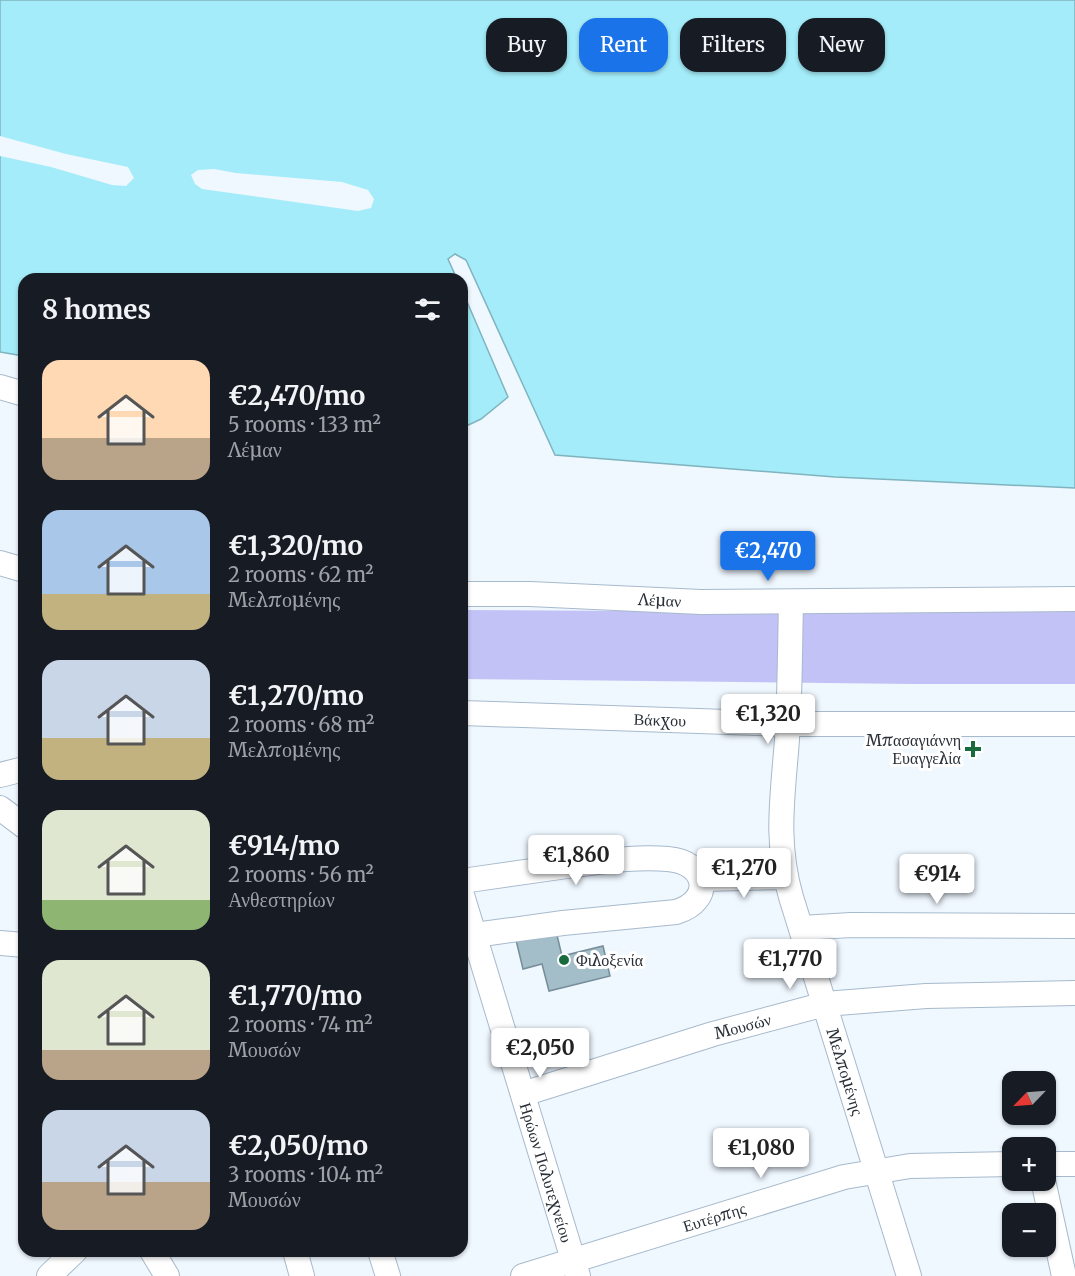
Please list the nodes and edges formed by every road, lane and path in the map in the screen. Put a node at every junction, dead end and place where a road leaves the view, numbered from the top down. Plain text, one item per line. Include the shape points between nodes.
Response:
1 (0, 387) edge
2 (18, 392) edge
3 (0, 562) edge
4 (18, 568) edge
5 (468, 594) edge
6 (1075, 599) edge
7 (791, 603) junction
8 (468, 713) edge
9 (788, 724) junction
10 (1075, 724) edge
11 (18, 770) edge
12 (0, 775) edge
13 (0, 808) edge
14 (18, 822) edge
15 (786, 877) junction
16 (702, 879) junction
17 (468, 880) edge
18 (468, 913) edge
19 (1075, 926) edge
20 (801, 928) junction
21 (475, 935) junction
22 (0, 944) edge
23 (18, 945) edge
24 (1075, 993) edge
25 (825, 1004) junction
26 (523, 1094) junction
27 (1002, 1164) edge
28 (1056, 1164) edge
29 (1075, 1164) edge
30 (876, 1170) junction
31 (1045, 1191) edge
32 (69, 1257) edge
33 (156, 1257) edge
34 (297, 1257) edge
35 (382, 1257) edge
36 (576, 1269) edge
37 (50, 1276) edge
38 (167, 1276) edge
39 (302, 1276) edge
40 (388, 1276) edge
41 (524, 1276) edge
42 (909, 1276) edge
43 (1064, 1276) edge

1 - 2 street
3 - 4 street
5 - 7 street, Λέμαν
6 - 7 street, Λέμαν
7 - 9 street, Μελπομένης
8 - 9 street, Βάκχου
9 - 10 street, Βάκχου
9 - 15 street, Μελπομένης via 780,826
11 - 12 street
13 - 14 street
15 - 16 street
15 - 20 street, Μελπομένης
16 - 17 street via 680,861 654,858
16 - 21 street via 697,899 676,912
18 - 21 street, Ηρώων Πολυτεχνείου
19 - 20 street
20 - 25 street, Μελπομένης
21 - 26 street, Ηρώων Πολυτεχνείου
22 - 23 street
24 - 25 street, Μουσών via 926,996
25 - 26 street, Μουσών via 713,1034
25 - 30 street, Μελπομένης
26 - 36 street, Ηρώων Πολυτεχνείου
27 - 30 street, Ευτέρπης
28 - 29 street
30 - 36 street, Ευτέρπης via 803,1188
30 - 42 street, Μελπομένης
31 - 43 street
32 - 37 street
33 - 38 street
34 - 39 street
35 - 40 street
36 - 41 street, Ευτέρπης

